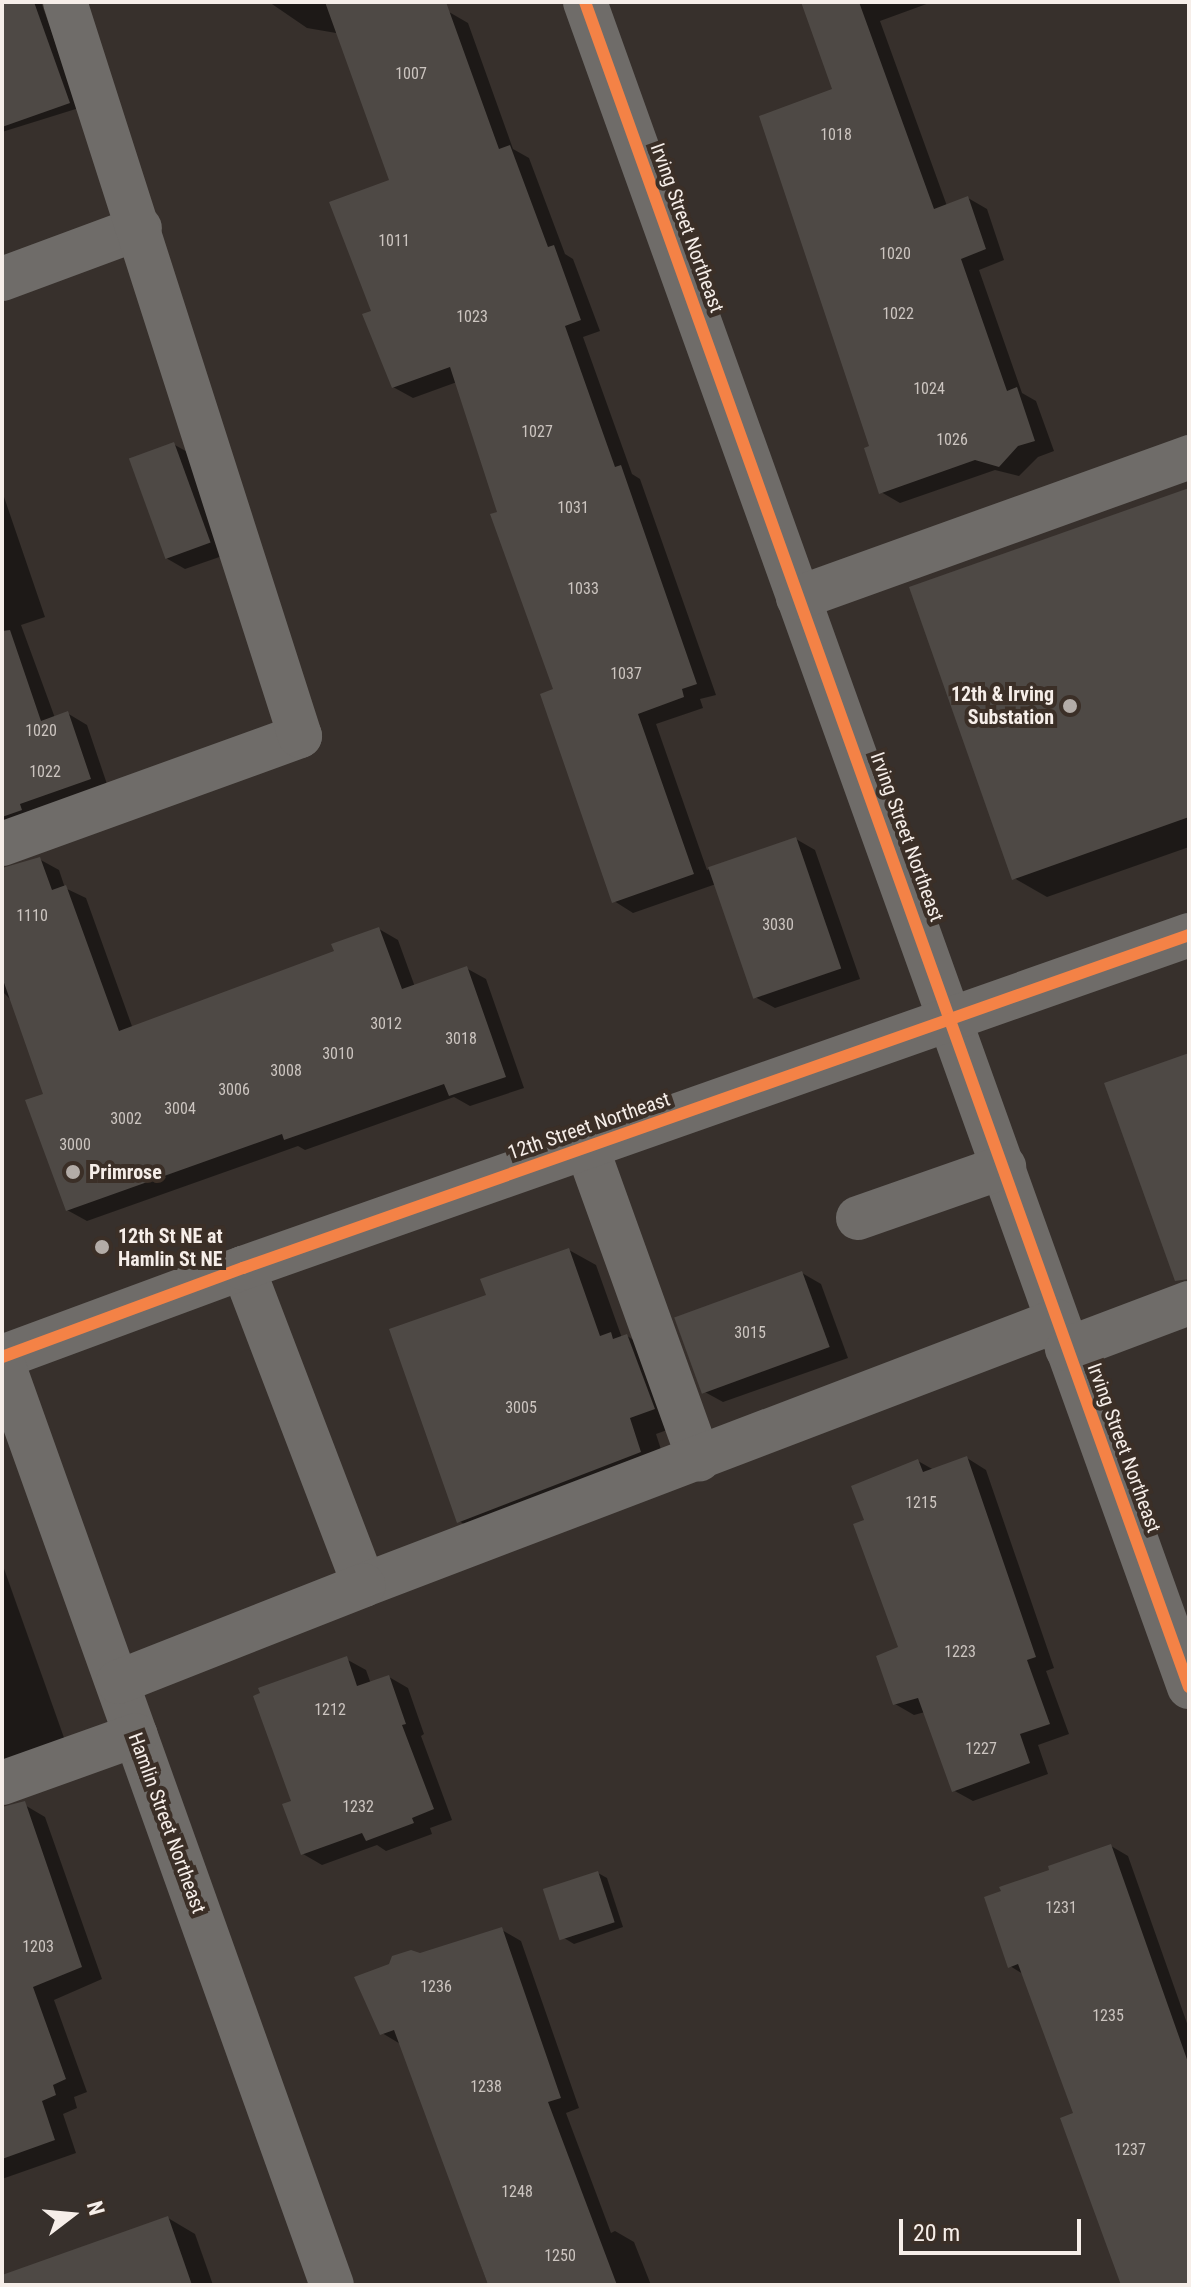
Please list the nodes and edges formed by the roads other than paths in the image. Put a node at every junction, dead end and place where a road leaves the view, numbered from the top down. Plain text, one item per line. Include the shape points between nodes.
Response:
1 (65, 2) edge
2 (585, 2) edge
3 (140, 228) junction
4 (2, 279) edge
5 (1189, 457) edge
6 (798, 598) junction
7 (2, 844) edge
8 (1189, 935) edge
9 (952, 1019) junction
10 (587, 1148) junction
11 (1004, 1167) junction
12 (858, 1218) dead end
13 (243, 1268) junction
14 (1189, 1303) edge
15 (1062, 1335) junction
16 (2, 1359) edge
17 (699, 1459) junction
18 (364, 1585) junction
19 (118, 1682) junction
20 (1189, 1687) edge
21 (136, 1735) junction
22 (2, 1783) edge
23 (332, 2285) edge

1 - 3 street
2 - 6 street, Irving Street Northeast
3 - 4 street
3 - 7 street via 300,736
5 - 6 street
6 - 9 street, Irving Street Northeast
8 - 9 street, 12th Street Northeast
9 - 10 street, 12th Street Northeast
9 - 11 street, Irving Street Northeast
10 - 13 street, 12th Street Northeast
10 - 17 street
11 - 12 street
11 - 15 street, Irving Street Northeast
13 - 16 street, 12th Street Northeast
13 - 18 street
14 - 15 street
15 - 17 street
15 - 20 street, Irving Street Northeast
16 - 19 street, Hamlin Street Northeast
17 - 18 street
18 - 19 street
19 - 21 street, Hamlin Street Northeast
21 - 22 street
21 - 23 street, Hamlin Street Northeast

